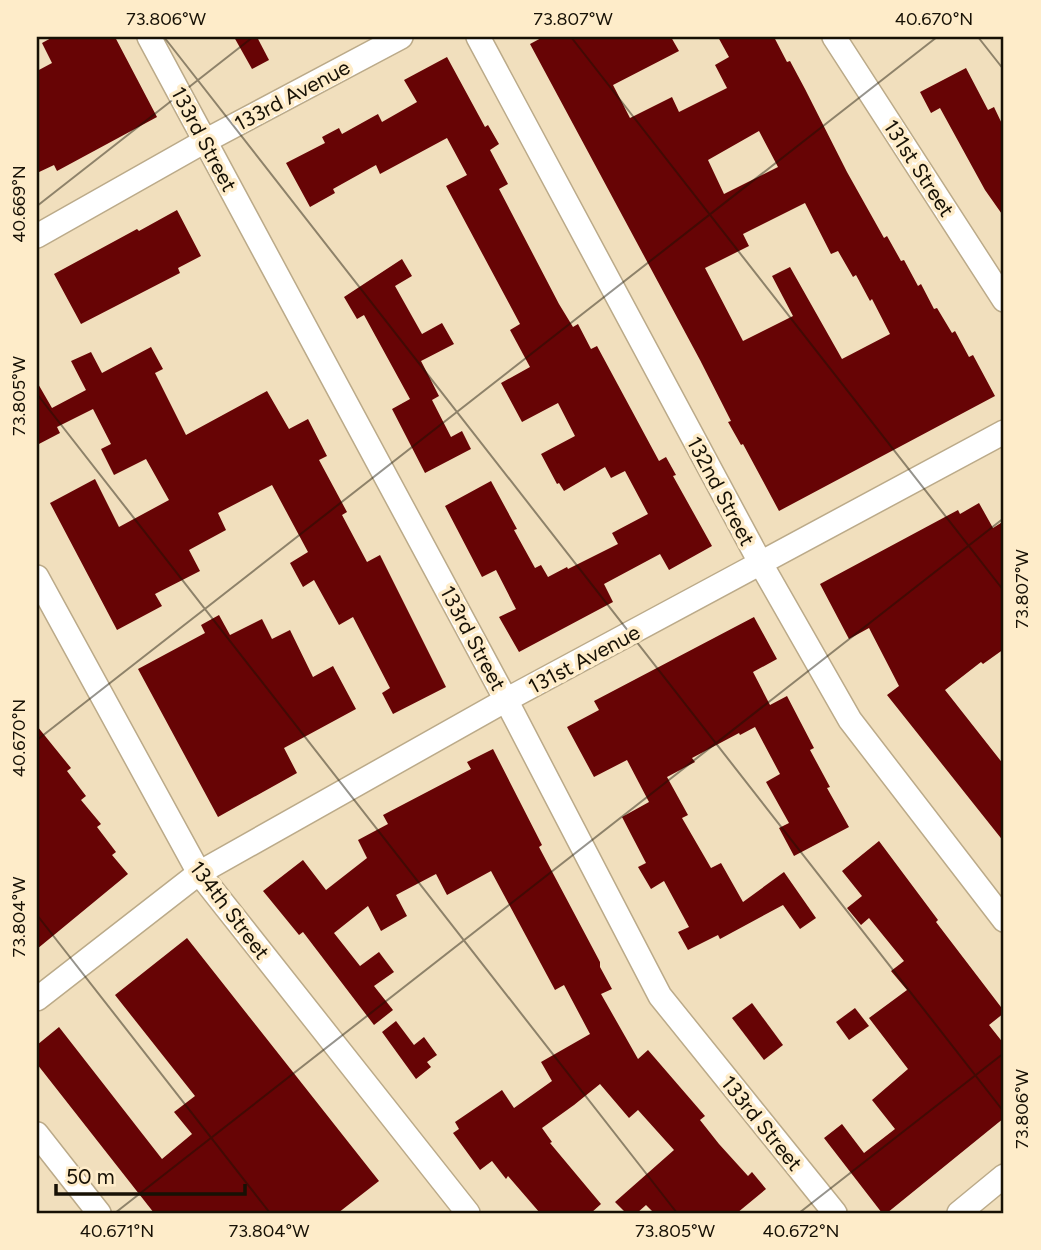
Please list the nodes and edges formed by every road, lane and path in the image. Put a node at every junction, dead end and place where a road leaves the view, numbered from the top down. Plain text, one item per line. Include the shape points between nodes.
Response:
1 (149, 37) edge
2 (401, 37) edge
3 (478, 37) edge
4 (834, 37) edge
5 (205, 141) junction
6 (37, 236) edge
7 (1004, 300) edge
8 (1004, 432) edge
9 (761, 564) junction
10 (37, 577) edge
11 (506, 700) junction
12 (199, 873) junction
13 (1004, 920) edge
14 (37, 999) edge
15 (37, 1134) edge
16 (1004, 1176) edge
17 (99, 1213) edge
18 (468, 1213) edge
19 (835, 1213) edge
20 (959, 1213) edge

1 - 5 street, 133rd Street
2 - 5 street, 133rd Avenue
3 - 9 street, 132nd Street
4 - 7 street, 131st Street
5 - 6 street, 133rd Avenue
5 - 11 street, 133rd Street
8 - 9 street, 131st Avenue
9 - 11 street, 131st Avenue
9 - 13 street, 132nd Street via 849,720
10 - 12 street, 134th Street
11 - 12 street, 131st Avenue
11 - 19 street, 133rd Street via 660,996
12 - 14 street, 131st Avenue
12 - 18 street, 134th Street
15 - 17 street
16 - 20 street

